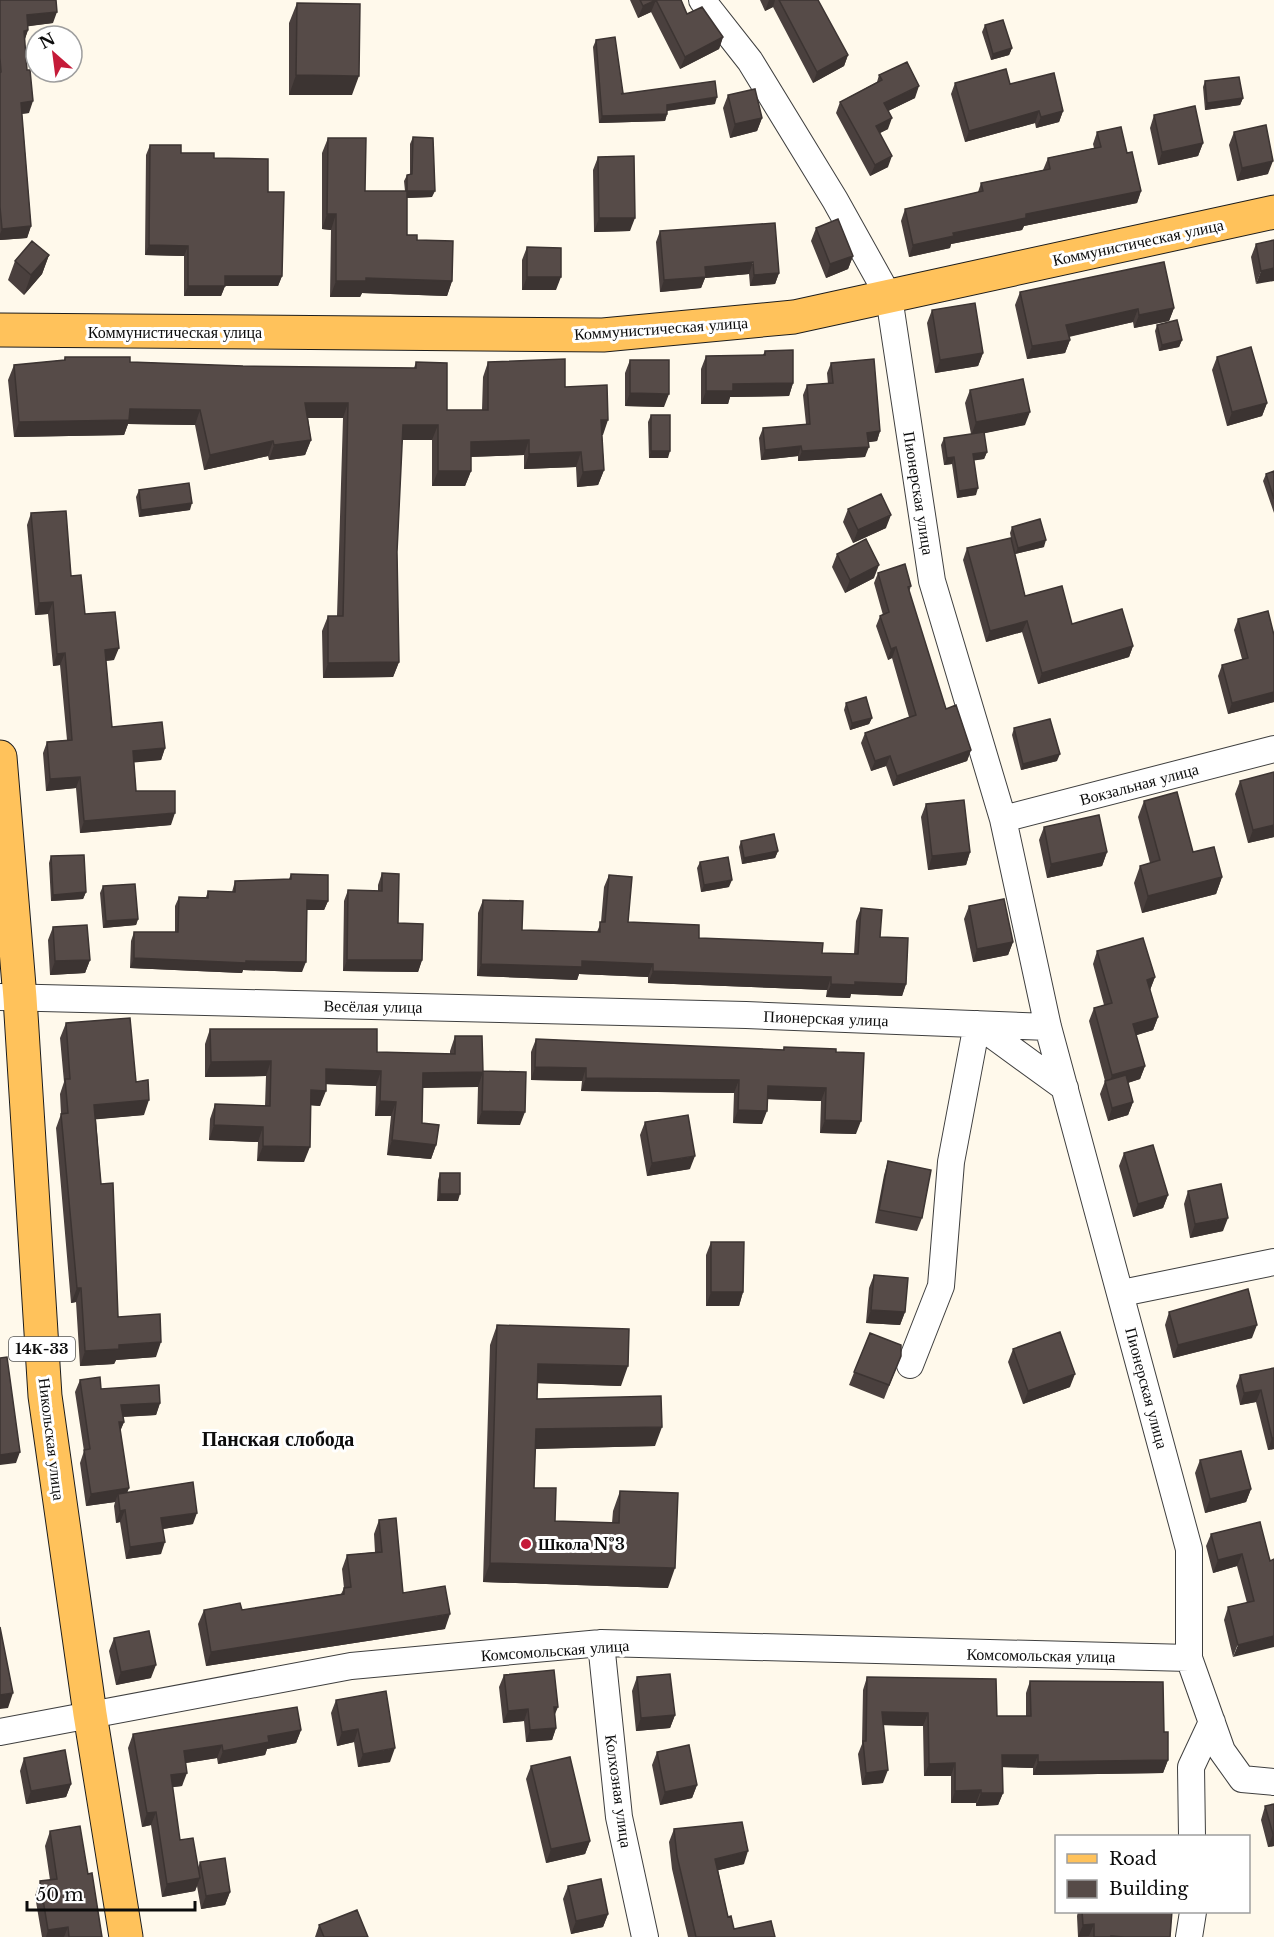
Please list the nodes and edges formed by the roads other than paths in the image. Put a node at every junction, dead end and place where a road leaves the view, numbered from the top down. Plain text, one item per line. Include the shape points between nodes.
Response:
1 (702, 0) edge
2 (1274, 212) edge
3 (889, 297) junction
4 (0, 330) edge
5 (1274, 749) edge
6 (0, 757) edge
7 (1003, 819) junction
8 (10, 998) edge
9 (746, 1015) joint
10 (977, 1024) junction
11 (1048, 1027) junction
12 (1065, 1088) junction
13 (1274, 1262) edge
14 (1122, 1293) junction
15 (910, 1365) dead end
16 (601, 1643) junction
17 (1189, 1658) junction
18 (90, 1714) junction
19 (1212, 1722) junction
20 (0, 1732) edge
21 (1274, 1782) edge
22 (1192, 1835) edge
23 (1193, 1913) edge
24 (126, 1937) edge
25 (645, 1937) edge
26 (1189, 1937) edge

1 - 3 street, Пионерская улица via 750,61
2 - 3 main road, Коммунистическая улица
3 - 4 main road, Коммунистическая улица via 794,317 603,335
3 - 7 street, Пионерская улица via 932,580
5 - 7 street, Вокзальная улица
6 - 8 main road, Никольская улица / 14К-33
7 - 11 street, Пионерская улица
8 - 9 street, Весёлая улица
8 - 18 main road, Никольская улица / 14К-33 via 45,1396
9 - 10 street, Пионерская улица
10 - 11 street, Пионерская улица
10 - 12 street
10 - 15 street via 951,1162 941,1286
11 - 12 street, Пионерская улица
12 - 14 street, Пионерская улица
13 - 14 street
14 - 17 street, Пионерская улица via 1189,1549
16 - 17 street, Комсомольская улица
16 - 18 street, Комсомольская улица via 351,1666
16 - 25 street, Колхозная улица via 619,1817
17 - 19 street, Пионерская улица
18 - 20 street, Комсомольская улица
18 - 24 main road, Никольская улица / 14К-33
19 - 21 street, Пионерская улица via 1221,1751 1242,1779
19 - 22 street via 1191,1767
23 - 26 street

